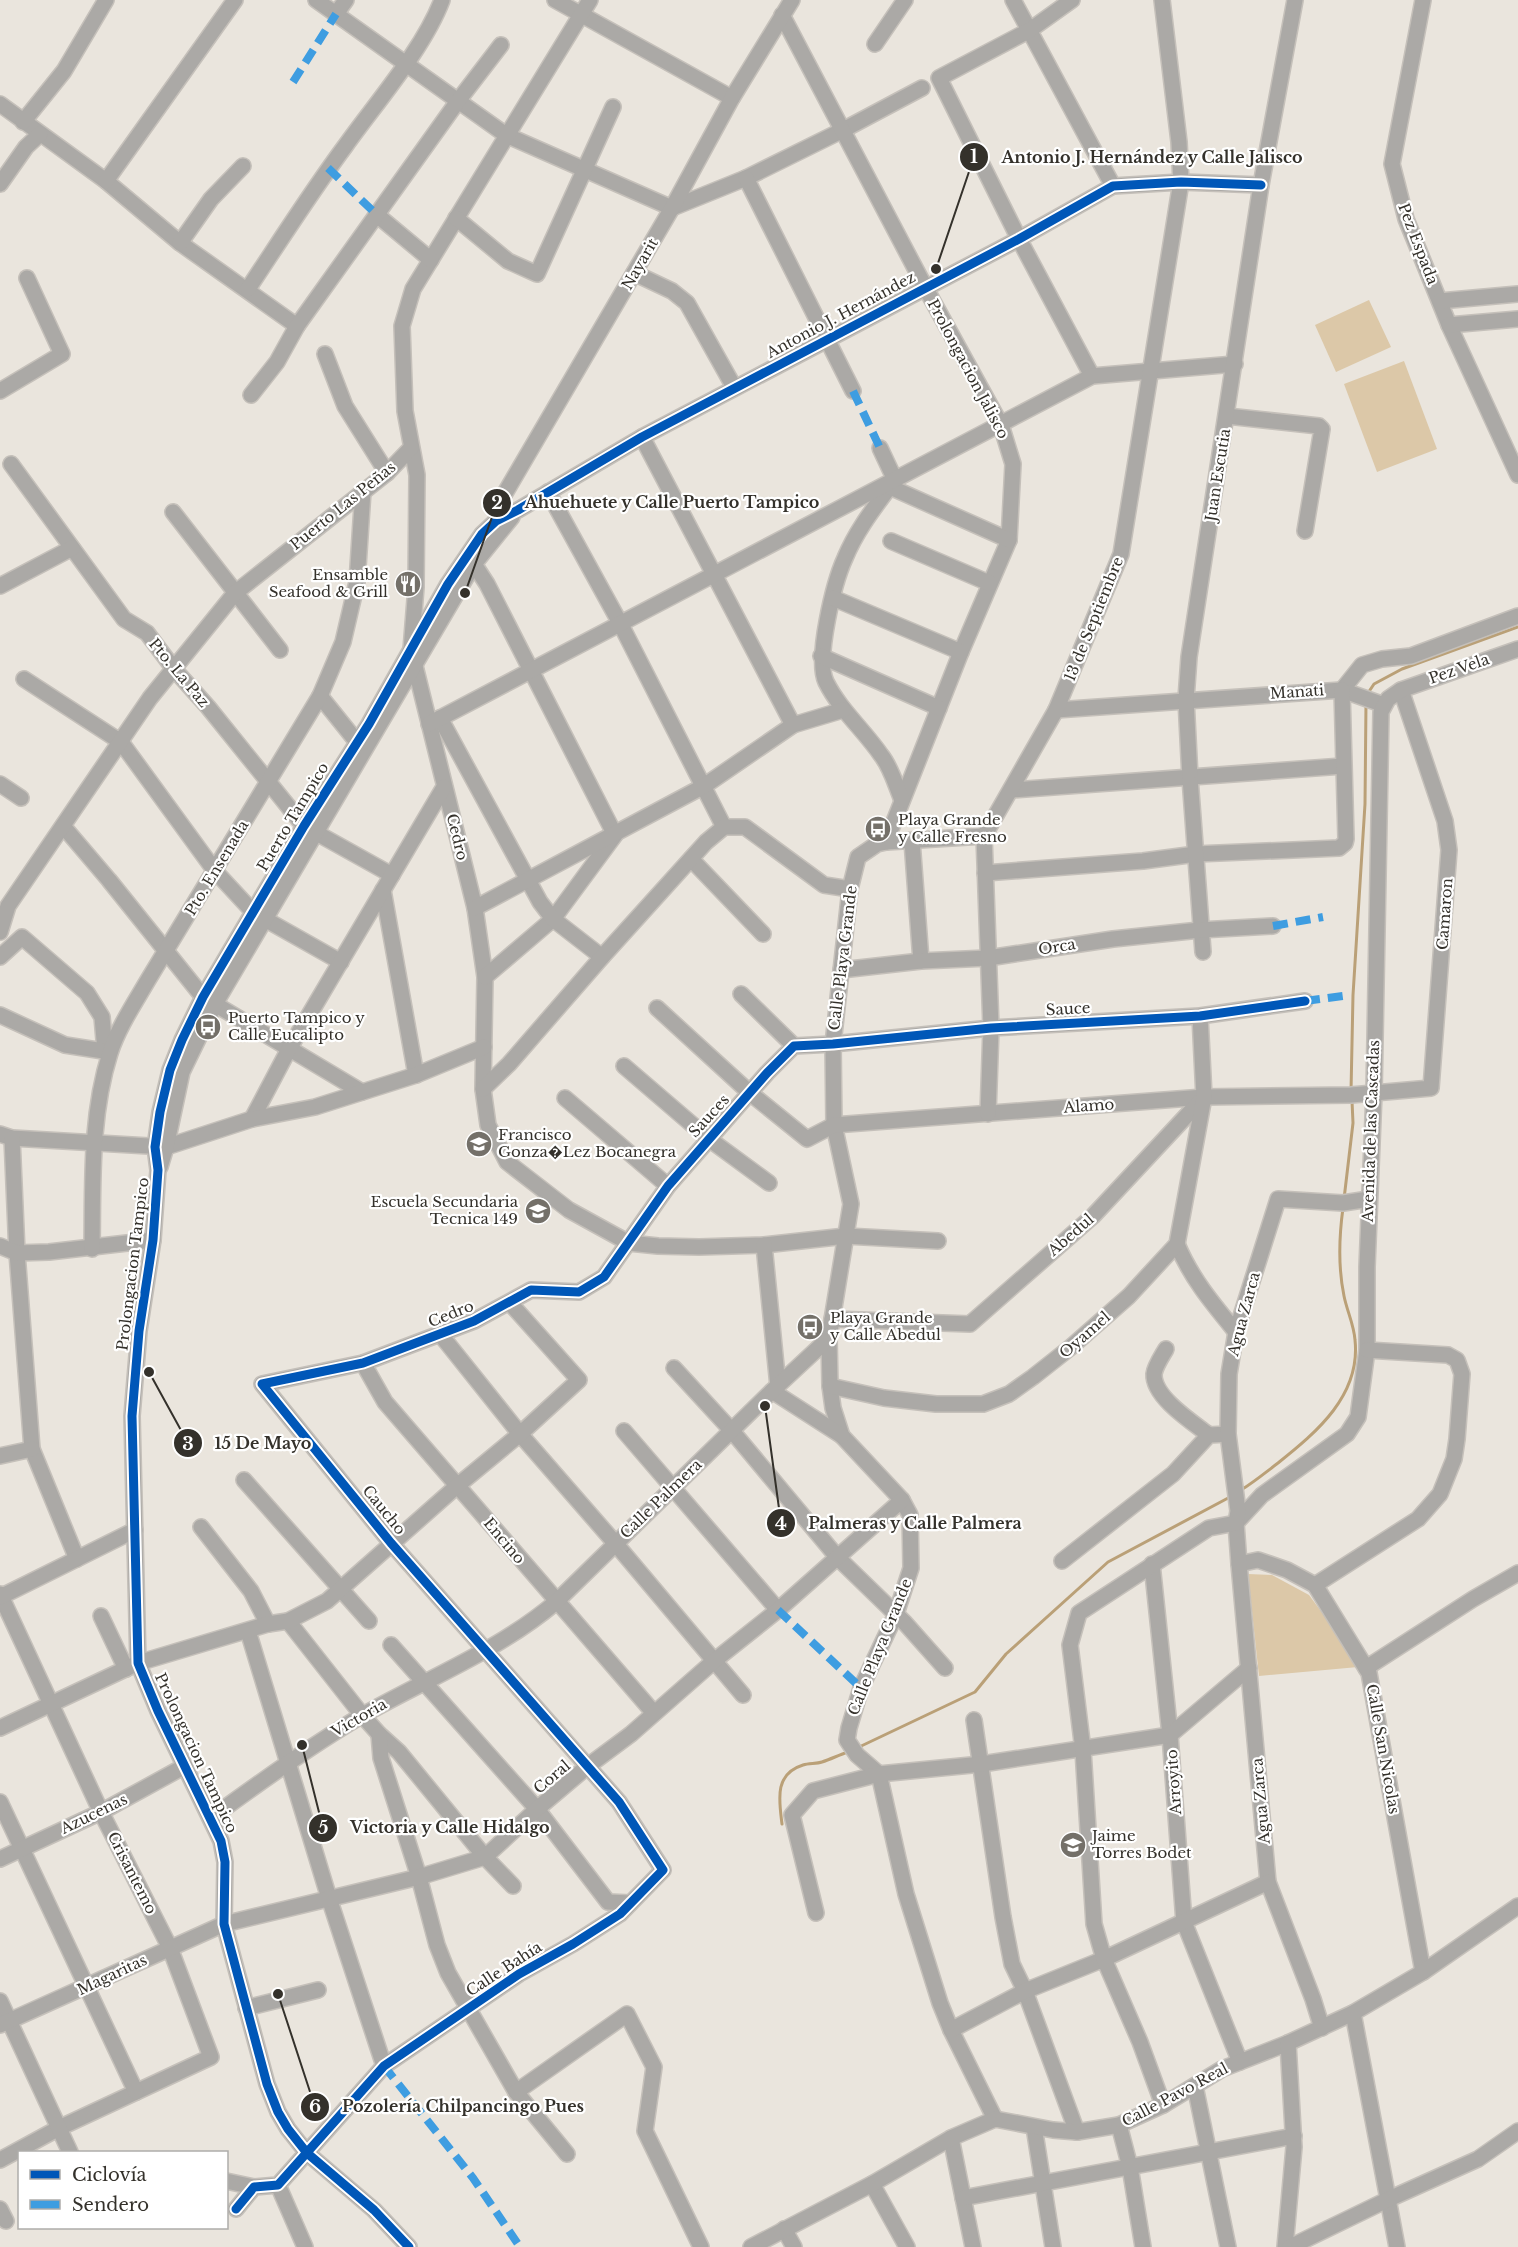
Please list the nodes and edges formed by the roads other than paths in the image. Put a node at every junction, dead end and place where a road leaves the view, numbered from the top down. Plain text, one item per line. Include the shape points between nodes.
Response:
1 (106, 0) edge
2 (235, 0) edge
3 (316, 0) edge
4 (346, 0) edge
5 (442, 0) edge
6 (555, 0) edge
7 (590, 0) edge
8 (792, 0) edge
9 (905, 0) edge
10 (1013, 0) edge
11 (1072, 0) edge
12 (1162, 0) edge
13 (1294, 0) edge
14 (1423, 0) edge
15 (336, 14) junction
16 (582, 14) junction
17 (782, 15) junction
18 (1030, 30) junction
19 (875, 44) dead end
20 (501, 45) dead end
21 (406, 62) junction
22 (922, 88) dead end
23 (732, 98) junction
24 (458, 101) junction
25 (0, 104) edge
26 (613, 107) dead end
27 (23, 122) junction
28 (843, 130) junction
29 (40, 134) junction
30 (506, 135) junction
31 (243, 166) dead end
32 (584, 170) junction
33 (746, 178) junction
34 (106, 181) junction
35 (1181, 183) junction
36 (0, 184) edge
37 (1261, 185) junction
38 (1113, 186) junction
39 (672, 208) junction
40 (377, 215) junction
41 (456, 218) junction
42 (1019, 239) junction
43 (180, 243) junction
44 (431, 260) junction
45 (634, 273) junction
46 (27, 278) dead end
47 (925, 287) junction
48 (248, 289) junction
49 (1518, 294) edge
50 (1440, 301) junction
51 (1518, 319) edge
52 (297, 326) junction
53 (1449, 326) junction
54 (828, 339) junction
55 (325, 354) dead end
56 (1235, 364) junction
57 (1149, 371) junction
58 (1092, 376) junction
59 (734, 387) junction
60 (0, 391) edge
61 (853, 391) dead end
62 (251, 395) dead end
63 (1227, 416) junction
64 (1000, 425) junction
65 (642, 437) junction
66 (411, 448) junction
67 (880, 448) dead end
68 (11, 464) dead end
69 (387, 473) junction
70 (1518, 476) edge
71 (892, 484) junction
72 (363, 491) junction
73 (548, 492) junction
74 (174, 512) dead end
75 (499, 525) junction
76 (1305, 531) dead end
77 (1009, 540) junction
78 (891, 541) dead end
79 (72, 548) junction
80 (474, 564) junction
81 (712, 574) junction
82 (989, 583) junction
83 (0, 586) edge
84 (236, 593) junction
85 (833, 598) junction
86 (1518, 616) edge
87 (620, 623) junction
88 (1518, 649) edge
89 (280, 650) dead end
90 (411, 650) junction
91 (961, 652) junction
92 (821, 656) junction
93 (414, 666) junction
94 (174, 669) junction
95 (529, 670) junction
96 (24, 680) dead end
97 (1342, 690) junction
98 (1401, 690) junction
99 (320, 696) junction
100 (1186, 699) junction
101 (1384, 705) junction
102 (939, 708) junction
103 (843, 710) junction
104 (1056, 710) junction
105 (434, 721) junction
106 (793, 725) junction
107 (121, 742) junction
108 (357, 742) junction
109 (1343, 766) junction
110 (1190, 778) junction
111 (0, 784) edge
112 (268, 784) junction
113 (704, 786) junction
114 (444, 787) junction
115 (1012, 790) junction
116 (21, 798) dead end
117 (902, 800) junction
118 (63, 826) junction
119 (724, 827) junction
120 (310, 829) junction
121 (615, 835) junction
122 (984, 836) junction
123 (912, 841) junction
124 (886, 842) junction
125 (1196, 854) junction
126 (691, 859) junction
127 (215, 871) junction
128 (985, 873) junction
129 (392, 875) junction
130 (527, 881) junction
131 (850, 889) junction
132 (383, 890) junction
133 (4, 904) edge
134 (475, 908) junction
135 (259, 916) junction
136 (553, 919) junction
137 (1273, 926) dead end
138 (1200, 930) junction
139 (0, 932) edge
140 (763, 934) dead end
141 (166, 952) junction
142 (1203, 952) dead end
143 (0, 957) edge
144 (602, 957) junction
145 (988, 958) junction
146 (921, 961) junction
147 (341, 962) junction
148 (841, 970) junction
149 (485, 977) junction
150 (741, 994) dead end
151 (209, 1001) junction
152 (1305, 1001) dead end
153 (657, 1008) dead end
154 (0, 1015) edge
155 (1200, 1016) junction
156 (991, 1028) junction
157 (833, 1044) junction
158 (794, 1046) junction
159 (484, 1047) junction
160 (289, 1049) junction
161 (108, 1052) junction
162 (624, 1066) dead end
163 (416, 1075) junction
164 (483, 1089) junction
165 (362, 1092) junction
166 (750, 1093) junction
167 (1374, 1093) junction
168 (1204, 1097) junction
169 (565, 1098) dead end
170 (988, 1114) junction
171 (252, 1119) junction
172 (834, 1125) junction
173 (6, 1136) edge
174 (709, 1139) junction
175 (94, 1142) junction
176 (161, 1147) junction
177 (769, 1183) dead end
178 (668, 1186) junction
179 (1369, 1199) junction
180 (846, 1236) junction
181 (153, 1240) junction
182 (938, 1241) dead end
183 (629, 1243) junction
184 (1177, 1244) junction
185 (764, 1245) junction
186 (0, 1246) edge
187 (92, 1249) junction
188 (17, 1253) junction
189 (510, 1304) junction
190 (832, 1319) junction
191 (1236, 1332) junction
192 (440, 1334) junction
193 (830, 1338) junction
194 (1166, 1349) dead end
195 (1367, 1350) junction
196 (363, 1363) junction
197 (674, 1368) dead end
198 (262, 1384) joint
199 (830, 1386) junction
200 (775, 1388) junction
201 (624, 1431) dead end
202 (732, 1431) junction
203 (520, 1434) junction
204 (1228, 1434) junction
205 (1209, 1435) junction
206 (842, 1436) junction
207 (32, 1449) junction
208 (0, 1456) edge
209 (244, 1480) dead end
210 (457, 1486) junction
211 (674, 1487) junction
212 (902, 1500) junction
213 (1237, 1517) junction
214 (201, 1527) dead end
215 (135, 1530) junction
216 (391, 1543) junction
217 (615, 1543) junction
218 (838, 1558) junction
219 (77, 1559) junction
220 (1062, 1561) dead end
221 (1152, 1564) junction
222 (1239, 1564) junction
223 (1518, 1573) edge
224 (1315, 1585) junction
225 (341, 1589) junction
226 (0, 1596) edge
227 (556, 1602) junction
228 (778, 1610) junction
229 (896, 1614) junction
230 (101, 1616) dead end
231 (369, 1621) dead end
232 (288, 1622) junction
233 (268, 1624) junction
234 (248, 1631) junction
235 (391, 1646) dead end
236 (486, 1651) junction
237 (714, 1661) junction
238 (132, 1666) junction
239 (945, 1668) dead end
240 (1249, 1668) junction
241 (1366, 1668) junction
242 (423, 1682) junction
243 (743, 1695) dead end
244 (51, 1703) junction
245 (653, 1712) junction
246 (362, 1716) junction
247 (974, 1720) dead end
248 (0, 1728) edge
249 (379, 1734) junction
250 (1170, 1735) junction
251 (1083, 1750) junction
252 (288, 1763) junction
253 (982, 1764) junction
254 (185, 1766) junction
255 (588, 1766) junction
256 (879, 1774) junction
257 (0, 1802) edge
258 (619, 1802) joint
259 (537, 1809) junction
260 (101, 1812) junction
261 (211, 1818) junction
262 (22, 1848) junction
263 (485, 1857) junction
264 (0, 1859) edge
265 (419, 1877) junction
266 (1268, 1881) junction
267 (513, 1886) dead end
268 (329, 1898) junction
269 (630, 1903) junction
270 (1518, 1906) edge
271 (816, 1913) dead end
272 (1184, 1922) junction
273 (224, 1924) junction
274 (170, 1948) junction
275 (1104, 1959) junction
276 (1423, 1972) junction
277 (87, 1987) junction
278 (318, 1990) dead end
279 (1025, 1991) junction
280 (0, 2001) edge
281 (246, 2008) junction
282 (468, 2010) junction
283 (1353, 2013) junction
284 (5, 2023) edge
285 (1322, 2028) junction
286 (951, 2030) junction
287 (1288, 2043) junction
288 (1240, 2062) junction
289 (384, 2066) junction
290 (1195, 2086) junction
291 (136, 2092) junction
292 (516, 2092) junction
293 (1163, 2105) junction
294 (995, 2119) junction
295 (1119, 2125) junction
296 (1034, 2127) junction
297 (59, 2128) junction
298 (1518, 2131) edge
299 (1077, 2132) junction
300 (1294, 2136) junction
301 (951, 2138) junction
302 (70, 2151) edge
303 (1209, 2151) junction
304 (307, 2153) junction
305 (567, 2154) dead end
306 (0, 2160) edge
307 (1130, 2167) junction
308 (228, 2181) edge
309 (1042, 2183) junction
310 (872, 2184) junction
311 (278, 2185) junction
312 (254, 2187) junction
313 (963, 2198) junction
314 (1389, 2199) junction
315 (236, 2209) dead end
316 (784, 2229) junction
317 (304, 2247) edge
318 (409, 2247) edge
319 (701, 2247) edge
320 (751, 2247) edge
321 (794, 2247) edge
322 (908, 2247) edge
323 (973, 2247) edge
324 (1053, 2247) edge
325 (1143, 2247) edge
326 (1228, 2247) edge
327 (1285, 2247) edge
328 (1290, 2247) edge
329 (1396, 2247) edge

1 - 27 street via 64,72
2 - 34 street
3 - 15 street
4 - 15 street
5 - 21 street
6 - 16 street
7 - 16 street
8 - 17 street, Nayarit
9 - 19 street
10 - 18 street
11 - 18 street
12 - 35 street, 13 de Septiembre
13 - 37 street, Juan Escutia
14 - 50 street, Pez Espada via 1392,164 1406,219
15 - 21 street
16 - 23 street
16 - 30 street
17 - 23 street, Nayarit
17 - 28 street, Prolongacion Jalisco
18 - 38 street
18 - 42 street via 939,78
20 - 24 street
21 - 24 street
21 - 48 street via 328,168
22 - 28 street
23 - 39 street, Nayarit
24 - 30 street
24 - 40 street
25 - 27 street
26 - 32 street
27 - 29 street
28 - 33 street
28 - 47 street, Prolongacion Jalisco
29 - 34 street
29 - 36 street
30 - 32 street
30 - 41 street
31 - 43 street via 211,199
32 - 39 street
32 - 41 street via 537,274 508,261
33 - 39 street
33 - 54 street
34 - 43 street
35 - 37 street, Antonio J. Hernández
35 - 38 street, Antonio J. Hernández
35 - 57 street, 13 de Septiembre
37 - 56 street, Juan Escutia
38 - 42 street, Antonio J. Hernández
39 - 45 street, Nayarit
40 - 44 street
40 - 52 street
41 - 44 street
42 - 47 street, Antonio J. Hernández
42 - 58 street
43 - 48 street
44 - 66 street via 413,289 402,326 405,411
45 - 59 street via 672,291 687,303
45 - 75 street, Nayarit via 501,500
46 - 60 street via 62,354
47 - 54 street, Antonio J. Hernández
47 - 64 street, Prolongacion Jalisco
48 - 52 street
49 - 50 street
50 - 53 street, Pez Espada
51 - 53 street
52 - 62 street via 278,362
53 - 70 street, Pez Espada
54 - 59 street, Antonio J. Hernández
54 - 61 street
55 - 69 street via 345,406
56 - 57 street
56 - 63 street, Juan Escutia
57 - 58 street
57 - 104 street, 13 de Septiembre via 1121,554
58 - 64 street
59 - 65 street, Antonio J. Hernández
63 - 76 street via 1319,426 1322,433
63 - 100 street, Juan Escutia via 1189,657
64 - 71 street
64 - 77 street, Prolongacion Jalisco via 1013,464
65 - 73 street, Antonio J. Hernández
65 - 81 street
66 - 69 street, Puerto Las Peñas
66 - 90 street via 417,475
67 - 71 street
68 - 79 street, Pto. La Paz
69 - 72 street, Puerto Las Peñas
71 - 77 street
71 - 81 street
71 - 85 street via 868,516 845,558
72 - 84 street, Puerto Las Peñas
72 - 99 street, Pto. Ensenada via 357,582 343,642
73 - 75 street, Antonio J. Hernández
73 - 87 street
74 - 84 street
75 - 80 street, Puerto Tampico
75 - 90 street, Puerto Tampico via 482,534
77 - 82 street, Prolongacion Jalisco
78 - 82 street
79 - 83 street
79 - 94 street, Pto. La Paz via 124,619 147,633
80 - 93 street, Puerto Tampico
80 - 95 street
81 - 87 street
81 - 106 street
82 - 91 street, Prolongacion Jalisco
84 - 89 street
84 - 94 street, Puerto Las Peñas
85 - 91 street
85 - 92 street
86 - 97 street, Manati via 1411,656 1362,664
87 - 95 street
87 - 113 street
88 - 98 street, Pez Vela
90 - 93 street, Cedro
90 - 108 street, Puerto Tampico
91 - 102 street, Prolongacion Jalisco
92 - 102 street
92 - 103 street via 825,680
93 - 105 street, Cedro
93 - 120 street, Puerto Tampico
94 - 107 street, Puerto Las Peñas
94 - 112 street, Pto. La Paz
95 - 105 street
95 - 121 street
96 - 107 street
97 - 100 street, Manati
97 - 101 street
97 - 109 street
98 - 101 street
98 - 167 street, Camaron via 1445,821 1449,850 1431,1088
99 - 108 street
99 - 112 street, Pto. Ensenada
100 - 104 street, Manati
100 - 110 street, Juan Escutia
101 - 167 street, Avenida de las Cascadas
102 - 117 street, Prolongacion Jalisco
103 - 106 street
103 - 117 street via 883,756
104 - 115 street, 13 de Septiembre
105 - 114 street, Cedro
105 - 130 street
106 - 113 street
107 - 118 street, Puerto Las Peñas
107 - 127 street
108 - 120 street, Puerto Tampico
109 - 110 street
109 - 125 street via 1346,839 1339,848
110 - 115 street
110 - 125 street, Juan Escutia
111 - 116 street
112 - 120 street, Pto. La Paz
112 - 127 street, Pto. Ensenada
113 - 119 street
113 - 121 street
114 - 129 street
114 - 134 street, Cedro
115 - 122 street, 13 de Septiembre
117 - 124 street, Prolongacion Jalisco
118 - 133 street, Puerto Las Peñas
118 - 141 street
119 - 126 street
119 - 131 street via 745,827 824,885
120 - 129 street
120 - 135 street, Puerto Tampico
121 - 130 street
121 - 136 street
122 - 123 street, Calle Playa Grande
122 - 128 street
123 - 124 street, Calle Playa Grande
123 - 146 street
124 - 131 street, Calle Playa Grande via 858,857
125 - 128 street
125 - 138 street, Juan Escutia
126 - 140 street
126 - 144 street
127 - 135 street
127 - 141 street, Pto. Ensenada
128 - 145 street
129 - 132 street
130 - 134 street
130 - 136 street
131 - 148 street, Calle Playa Grande
132 - 147 street
132 - 163 street
133 - 139 street, Puerto Las Peñas
134 - 149 street, Cedro
135 - 147 street
135 - 151 street, Puerto Tampico
136 - 144 street
136 - 149 street
137 - 138 street, Orca
138 - 142 street, Juan Escutia
138 - 145 street, Orca
141 - 151 street
141 - 161 street, Pto. Ensenada
143 - 161 street via 22,937 87,993 102,1017
144 - 164 street
145 - 146 street, Orca
145 - 156 street
146 - 148 street, Orca
147 - 160 street
148 - 157 street, Calle Playa Grande
149 - 159 street, Cedro
150 - 158 street
151 - 160 street
151 - 176 street, Puerto Tampico via 182,1040 170,1070 160,1112
152 - 155 street, Sauce
153 - 166 street
154 - 161 street via 65,1046
155 - 156 street, Sauce
155 - 168 street
156 - 157 street, Sauce
156 - 170 street
157 - 158 street
157 - 172 street, Calle Playa Grande
158 - 166 street, Sauces
159 - 163 street
159 - 164 street, Cedro
160 - 165 street
160 - 171 street
161 - 175 street, Pto. Ensenada
162 - 174 street
163 - 165 street
164 - 183 street, Cedro via 488,1125 507,1162 569,1210
165 - 171 street via 315,1107
166 - 172 street, Alamo via 807,1139
166 - 174 street, Sauces
167 - 168 street, Alamo
167 - 179 street, Avenida de las Cascadas
168 - 170 street, Alamo
168 - 184 street
168 - 190 street, Abedul via 1093,1216 970,1324
169 - 178 street
170 - 172 street, Alamo
171 - 176 street
172 - 180 street, Calle Playa Grande via 851,1204
173 - 175 street
173 - 188 street
174 - 177 street
174 - 178 street, Sauces
175 - 176 street
175 - 187 street, Pto. Ensenada
176 - 181 street, Prolongacion Tampico
178 - 183 street, Sauces
179 - 191 street, Agua Zarca via 1343,1203 1278,1198
179 - 195 street, Avenida de las Cascadas
180 - 182 street, Cedro
180 - 185 street, Cedro
180 - 190 street, Calle Playa Grande
181 - 187 street
181 - 215 street, Prolongacion Tampico via 139,1330 132,1416
183 - 185 street, Cedro
183 - 189 street, Cedro via 604,1277 579,1292 531,1290
184 - 191 street via 1204,1293
184 - 199 street, Oyamel via 1130,1296 1009,1394 983,1404 936,1404
185 - 200 street
186 - 188 street
187 - 188 street
188 - 207 street
189 - 192 street, Cedro
189 - 203 street via 579,1380
190 - 193 street, Calle Playa Grande
191 - 204 street, Agua Zarca via 1229,1374
192 - 196 street, Cedro
192 - 203 street
193 - 199 street, Calle Playa Grande
193 - 200 street, Calle Palmera
194 - 205 street via 1154,1372 1156,1387 1174,1408
195 - 213 street, Avenida de las Cascadas via 1358,1417 1347,1434
195 - 224 street via 1448,1355 1457,1360 1462,1374 1454,1459 1440,1494 1418,1519
196 - 198 street, Cedro
196 - 210 street, Encino via 385,1402
197 - 202 street
198 - 216 street, Caucho
199 - 206 street, Calle Playa Grande
200 - 202 street, Calle Palmera
200 - 206 street, Calle Playa Grande
201 - 211 street
202 - 211 street, Calle Palmera
202 - 218 street
203 - 210 street
203 - 217 street
204 - 205 street
204 - 213 street, Agua Zarca
205 - 220 street via 1173,1474
206 - 212 street, Calle Playa Grande
207 - 208 street
207 - 219 street
209 - 225 street
210 - 216 street
210 - 227 street, Encino
211 - 217 street, Calle Palmera
211 - 228 street
212 - 218 street, Coral
212 - 229 street, Calle Playa Grande via 910,1515 911,1568
213 - 221 street via 1209,1528
213 - 222 street, Agua Zarca
214 - 233 street via 251,1591
215 - 219 street
215 - 238 street, Prolongacion Tampico
216 - 225 street
216 - 236 street, Caucho
217 - 227 street, Calle Palmera
217 - 237 street
218 - 228 street, Coral
218 - 229 street
219 - 226 street
221 - 250 street, Arroyito
221 - 251 street via 1079,1613 1070,1645
222 - 224 street via 1258,1560
222 - 240 street, Agua Zarca
223 - 241 street
224 - 241 street, Calle San Nicolas
225 - 231 street
225 - 232 street
226 - 244 street, Crisantemo
227 - 236 street, Calle Palmera
227 - 245 street, Encino
228 - 237 street, Coral
229 - 239 street
229 - 256 street, Calle Playa Grande via 861,1688 847,1740
230 - 238 street
232 - 233 street
232 - 246 street
233 - 234 street
234 - 238 street
234 - 252 street
235 - 242 street
236 - 242 street, Victoria
236 - 255 street, Caucho
237 - 243 street
237 - 245 street, Coral
238 - 244 street
238 - 254 street, Prolongacion Tampico
240 - 250 street
240 - 266 street, Agua Zarca
241 - 276 street, Calle San Nicolas
242 - 246 street, Victoria
242 - 259 street
244 - 248 street
244 - 260 street, Crisantemo
245 - 255 street, Coral
246 - 249 street
246 - 252 street, Victoria
247 - 253 street
249 - 263 street via 399,1752
249 - 265 street via 381,1758
250 - 251 street
250 - 272 street, Arroyito
251 - 253 street
251 - 275 street via 1094,1924
252 - 261 street, Victoria
252 - 268 street
253 - 256 street
253 - 279 street via 1006,1941
254 - 260 street, Azucenas
254 - 261 street, Prolongacion Tampico
255 - 258 street, Caucho
255 - 259 street, Coral
256 - 271 street via 813,1791 792,1815
256 - 286 street via 906,1894
257 - 262 street
258 - 269 street, Calle Bahía via 663,1870
259 - 263 street, Coral
259 - 269 street via 608,1902
260 - 262 street, Azucenas
260 - 274 street, Crisantemo
261 - 273 street, Prolongacion Tampico via 225,1862
262 - 264 street, Azucenas
262 - 277 street
263 - 265 street, Coral
263 - 267 street
265 - 268 street, Coral
265 - 282 street via 441,1955
266 - 272 street
266 - 285 street, Agua Zarca
268 - 273 street, Coral
268 - 289 street
269 - 282 street, Calle Bahía via 603,1926 519,1974
270 - 276 street, Calle Pavo Real
272 - 275 street
272 - 288 street, Arroyito
273 - 274 street, Magaritas
273 - 281 street, Prolongacion Tampico
274 - 277 street, Magaritas
274 - 291 street, Crisantemo via 211,2057
275 - 279 street
275 - 293 street
276 - 283 street, Calle Pavo Real
277 - 284 street, Magaritas
277 - 291 street
278 - 281 street
279 - 286 street
279 - 299 street
280 - 284 street
281 - 304 street, Prolongacion Tampico via 278,2112
282 - 289 street, Calle Bahía
282 - 292 street
283 - 285 street, Calle Pavo Real
283 - 314 street
284 - 297 street
285 - 287 street, Calle Pavo Real
286 - 294 street
287 - 288 street, Calle Pavo Real
287 - 300 street
288 - 290 street, Calle Pavo Real
289 - 304 street, Calle Bahía
290 - 293 street, Calle Pavo Real
290 - 303 street
291 - 297 street
292 - 305 street
292 - 319 street via 627,2014 654,2067 645,2131
293 - 295 street, Calle Pavo Real
294 - 296 street, Calle Pavo Real
294 - 301 street
295 - 299 street, Calle Pavo Real
295 - 307 street
296 - 299 street, Calle Pavo Real
296 - 309 street
297 - 302 street
297 - 306 street
298 - 314 street via 1478,2159
300 - 303 street
300 - 327 street
301 - 310 street
301 - 313 street
303 - 307 street
303 - 326 street
304 - 311 street, Calle Bahía
304 - 318 street, Prolongacion Tampico via 374,2210
307 - 309 street
307 - 325 street
308 - 312 street
309 - 313 street
309 - 324 street
310 - 316 street
310 - 322 street
311 - 312 street
311 - 317 street
312 - 315 street
313 - 323 street
314 - 328 street
314 - 329 street
316 - 320 street
316 - 321 street

